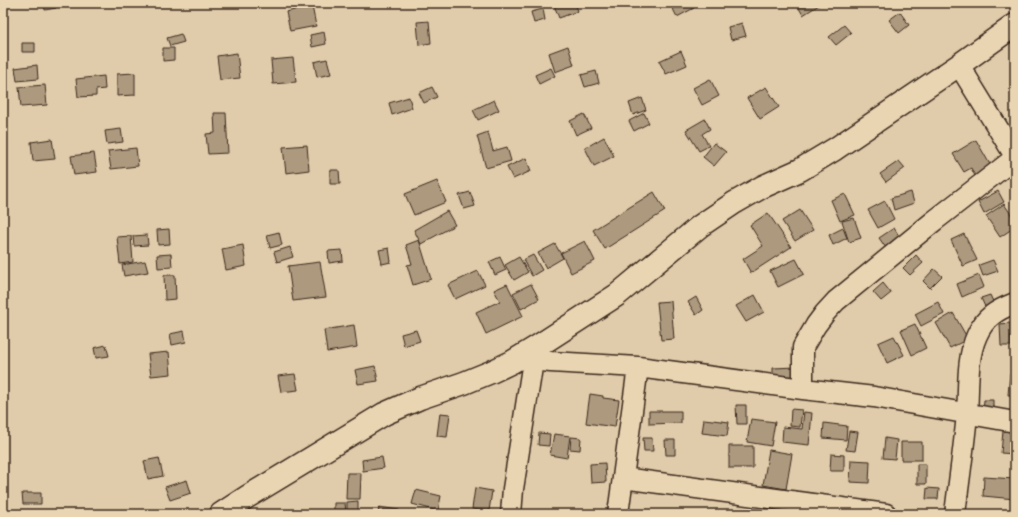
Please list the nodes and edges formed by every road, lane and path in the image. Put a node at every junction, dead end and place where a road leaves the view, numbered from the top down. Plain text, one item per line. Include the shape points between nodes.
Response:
1 (1015, 25) edge
2 (959, 65) junction
3 (1015, 157) edge
4 (1015, 303) edge
5 (534, 354) junction
6 (638, 367) junction
7 (803, 389) junction
8 (967, 414) junction
9 (1015, 422) edge
10 (623, 478) junction
11 (221, 514) edge
12 (511, 514) edge
13 (618, 514) edge
14 (886, 514) edge
15 (955, 514) edge

1 - 2 street
2 - 3 street
2 - 5 street via 835,149 800,170 762,187 700,226 617,295
3 - 7 street via 824,313 804,347
4 - 8 street via 988,318 977,334 972,347
5 - 6 street via 551,362
5 - 11 street via 384,414
5 - 12 street
6 - 7 street
6 - 10 street
7 - 8 street
8 - 9 street
8 - 15 street
10 - 13 street
10 - 14 street

